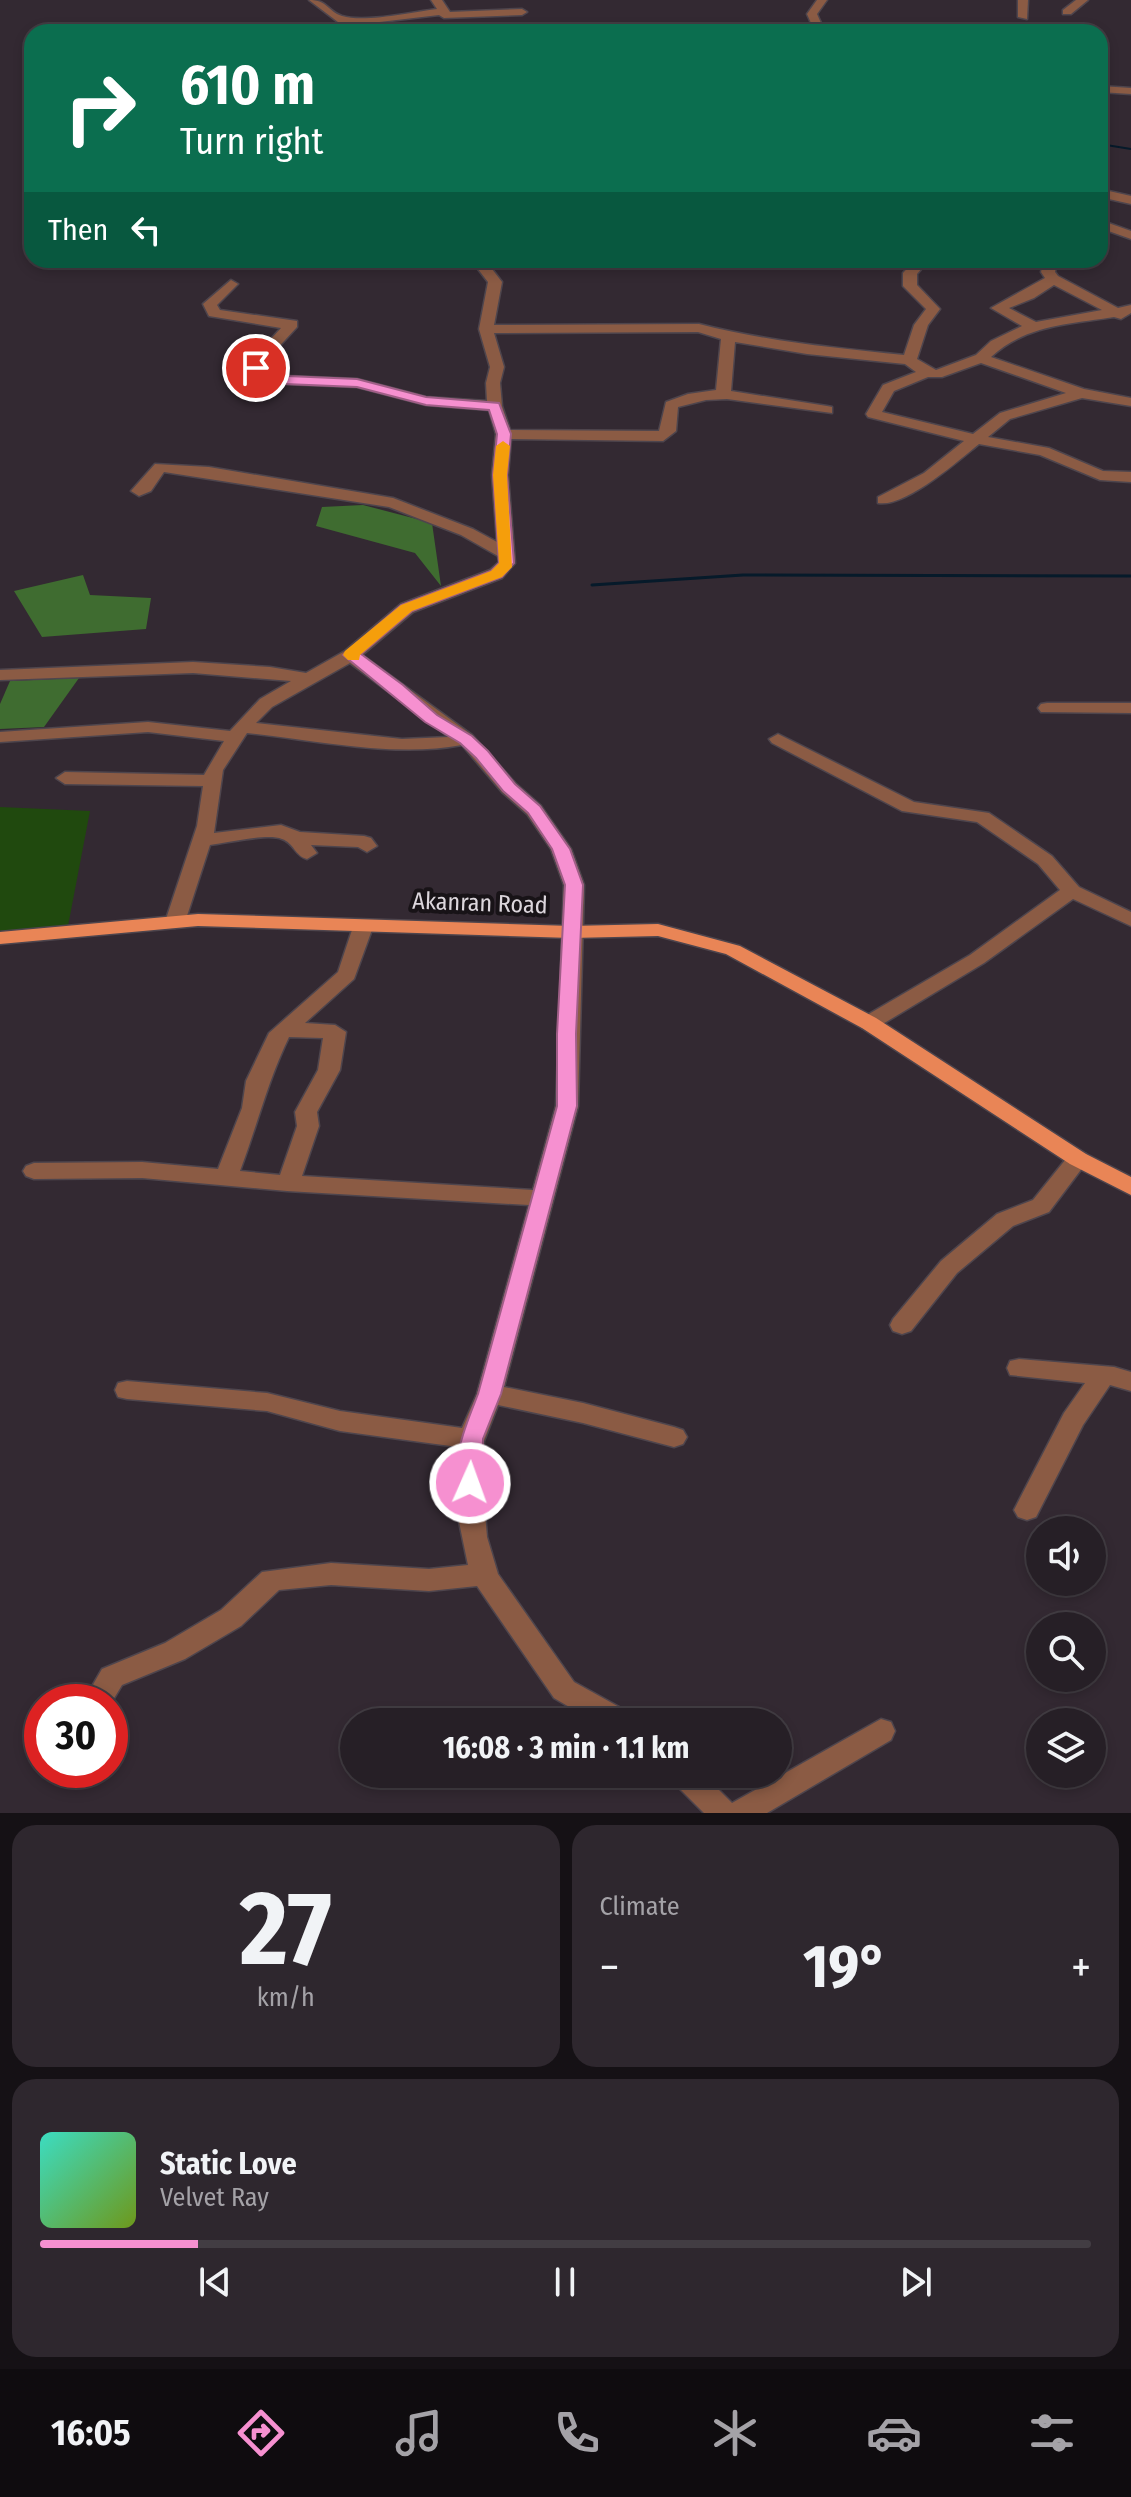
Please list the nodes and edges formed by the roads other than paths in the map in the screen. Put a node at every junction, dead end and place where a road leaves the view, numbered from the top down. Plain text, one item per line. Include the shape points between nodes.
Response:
1 (314, 0) edge
2 (436, 0) edge
3 (822, 0) edge
4 (1023, 0) edge
5 (1083, 0) edge
6 (522, 12) dead end
7 (1067, 12) dead end
8 (445, 13) junction
9 (1023, 17) dead end
10 (449, 24) edge
11 (816, 24) edge
12 (1108, 90) edge
13 (1131, 91) edge
14 (1108, 195) edge
15 (1131, 200) edge
16 (1108, 227) edge
17 (1131, 235) edge
18 (484, 268) edge
19 (915, 268) edge
20 (1049, 268) edge
21 (1053, 279) junction
22 (231, 284) dead end
23 (1124, 311) edge
24 (1131, 321) edge
25 (1032, 326) junction
26 (486, 329) junction
27 (728, 337) junction
28 (981, 358) junction
29 (909, 360) junction
30 (926, 373) junction
31 (1081, 393) junction
32 (723, 394) junction
33 (1131, 402) edge
34 (495, 406) junction
35 (827, 410) dead end
36 (504, 434) junction
37 (975, 439) junction
38 (1131, 477) edge
39 (139, 491) dead end
40 (884, 500) dead end
41 (506, 554) junction
42 (351, 655) junction
43 (0, 675) edge
44 (308, 679) junction
45 (1047, 708) dead end
46 (1131, 708) edge
47 (238, 732) junction
48 (0, 737) edge
49 (466, 739) junction
50 (778, 739) dead end
51 (65, 778) dead end
52 (213, 781) junction
53 (202, 840) junction
54 (367, 846) dead end
55 (1072, 891) junction
56 (1131, 920) edge
57 (175, 922) junction
58 (363, 927) junction
59 (571, 932) junction
60 (0, 938) edge
61 (869, 1023) junction
62 (285, 1029) junction
63 (1078, 1159) junction
64 (34, 1171) dead end
65 (226, 1177) junction
66 (287, 1183) junction
67 (1131, 1187) edge
68 (542, 1198) junction
69 (902, 1325) dead end
70 (1019, 1368) dead end
71 (1102, 1377) junction
72 (1131, 1382) edge
73 (127, 1390) dead end
74 (490, 1394) junction
75 (674, 1437) dead end
76 (471, 1439) junction
77 (1027, 1510) dead end
78 (483, 1574) junction
79 (108, 1684) edge
80 (596, 1708) edge
81 (881, 1731) dead end
82 (698, 1788) edge
83 (723, 1813) edge
84 (741, 1813) edge

1 - 8 street via 338,19
2 - 8 street
3 - 11 street via 812,14
4 - 9 street
5 - 7 street
6 - 8 street
8 - 10 street
12 - 13 street
14 - 15 street
16 - 17 street
18 - 26 street via 495,282
19 - 29 street via 910,286 933,309 921,325
20 - 21 street
21 - 23 street
21 - 25 street via 998,308
22 - 34 street via 210,304 214,313 292,324 255,364 266,374 285,380 357,383 447,404
23 - 24 street
23 - 25 street
25 - 28 street
26 - 27 street via 699,328
26 - 34 street via 497,367
27 - 29 street
27 - 32 street
28 - 30 street via 943,374
28 - 31 street
29 - 30 street
30 - 37 street via 888,388 873,414
31 - 33 street
31 - 37 street via 1005,416
32 - 35 street
32 - 36 street via 671,405 663,436
34 - 36 street
36 - 41 street via 500,475
37 - 38 street via 1044,451 1100,475
37 - 40 street via 930,476
39 - 41 street via 156,469 164,467 274,482 393,503 467,532
41 - 42 street via 507,563 496,574 407,608
42 - 44 street
42 - 49 street via 431,719
43 - 44 street via 207,668
44 - 47 street via 266,703
45 - 46 street
47 - 48 street via 148,727
47 - 49 street via 402,744
47 - 52 street via 214,770
49 - 59 street via 534,810 561,849 574,885
50 - 55 street via 909,807 982,817 1045,860
51 - 52 street
52 - 53 street
53 - 54 street via 281,831 302,846
53 - 57 street
55 - 56 street
55 - 61 street via 977,959
57 - 58 main road, Akanran Road
57 - 60 main road, Akanran Road
58 - 59 main road, Akanran Road
58 - 62 street via 347,974
59 - 61 main road, Akanran Road via 658,930 733,950
59 - 68 street via 567,1106
61 - 63 main road, Akanran Road
62 - 65 street via 257,1081 253,1108
62 - 66 street via 335,1032 329,1070 306,1112 308,1126
63 - 67 main road, Akanran Road
63 - 69 street via 1041,1206 1005,1220 949,1267
64 - 65 street via 142,1170
65 - 66 street
66 - 68 street
68 - 74 street
70 - 71 street
71 - 72 street
71 - 77 street via 1073,1420
73 - 76 street via 267,1402 340,1421
74 - 75 street
74 - 76 street
76 - 78 street via 470,1505
78 - 79 street via 429,1580 331,1574 272,1580 231,1618 175,1651 112,1677
78 - 80 street via 564,1690
81 - 84 street
82 - 83 street

